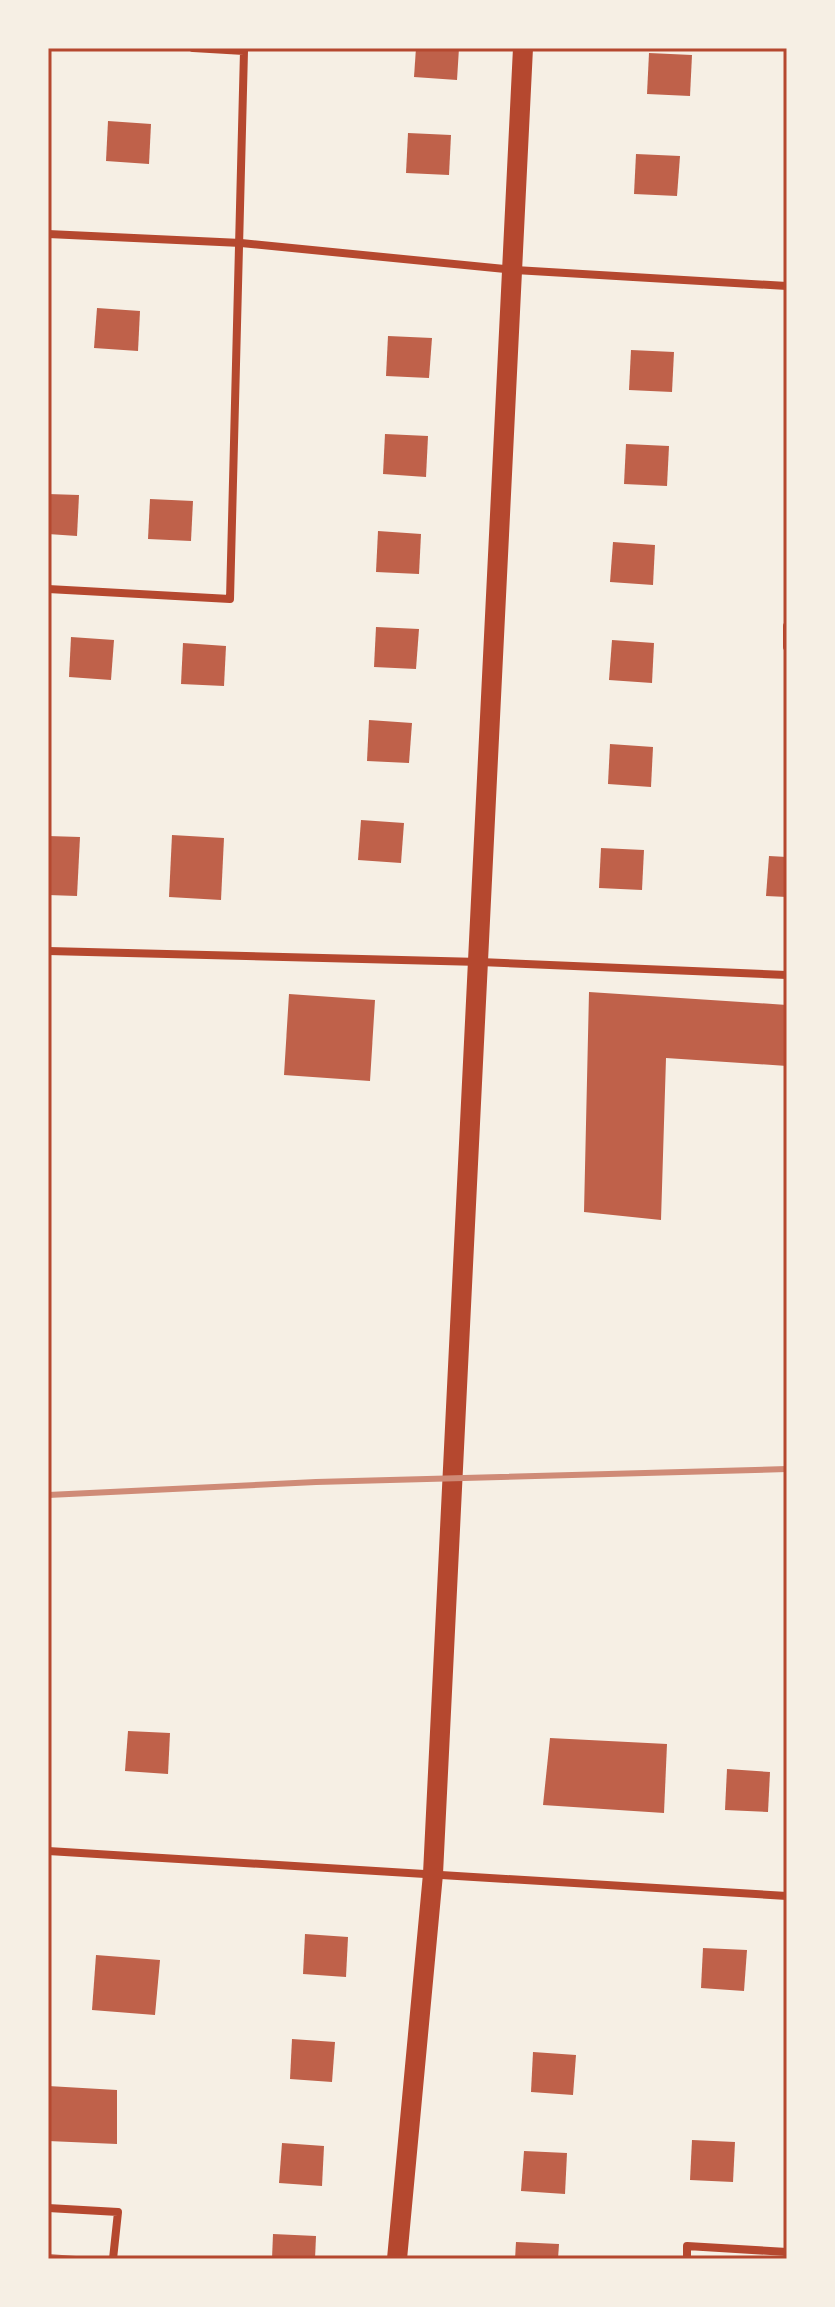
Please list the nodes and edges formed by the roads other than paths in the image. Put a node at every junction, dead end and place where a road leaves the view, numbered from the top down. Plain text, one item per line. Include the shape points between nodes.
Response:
1 (193, 48) edge
2 (523, 48) edge
3 (48, 234) edge
4 (241, 243) junction
5 (515, 270) junction
6 (787, 286) edge
7 (48, 589) edge
8 (787, 626) edge
9 (787, 647) edge
10 (48, 951) edge
11 (480, 962) junction
12 (787, 975) edge
13 (48, 1851) edge
14 (433, 1874) junction
15 (787, 1896) edge
16 (48, 2208) edge
17 (787, 2252) edge
18 (113, 2259) edge
19 (397, 2259) edge
20 (687, 2259) edge

1 - 4 street via 244,51
2 - 5 main road
3 - 4 street
4 - 5 street
4 - 7 street via 230,599
5 - 6 street
5 - 11 main road
8 - 9 street
10 - 11 street
11 - 12 street
11 - 14 main road
13 - 14 street
14 - 15 street
14 - 19 main road
16 - 18 street via 118,2212
17 - 20 street via 687,2246

